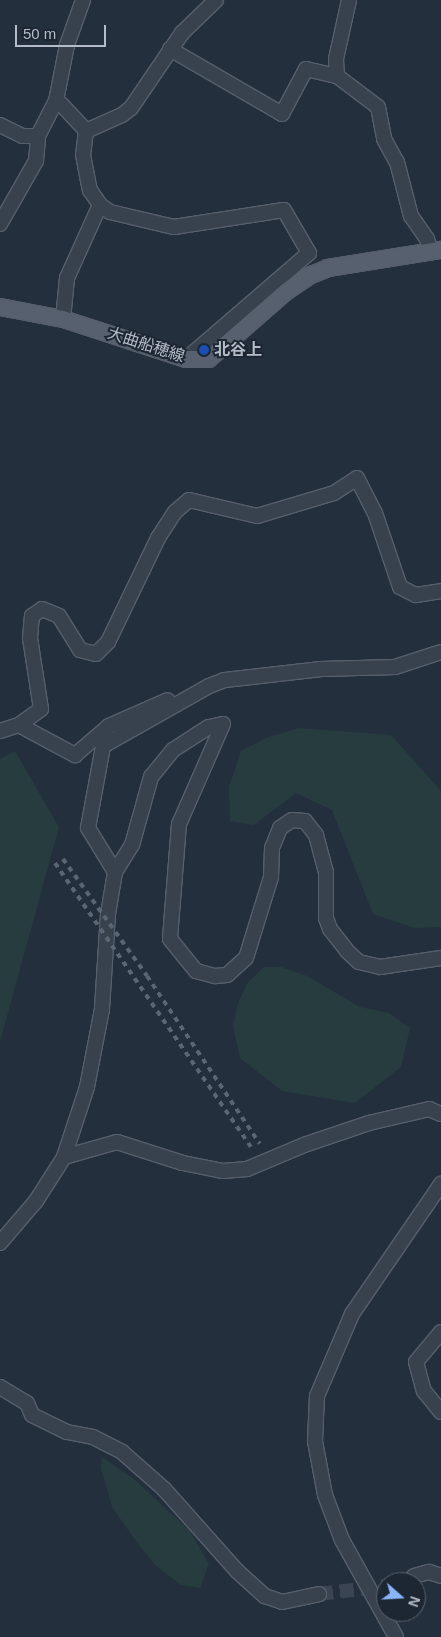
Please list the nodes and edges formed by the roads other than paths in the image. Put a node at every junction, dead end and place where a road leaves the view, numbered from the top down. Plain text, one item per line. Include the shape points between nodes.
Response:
1 (82, 0) edge
2 (216, 0) edge
3 (349, 0) edge
4 (170, 48) junction
5 (337, 76) junction
6 (56, 101) junction
7 (0, 126) edge
8 (86, 131) junction
9 (38, 136) junction
10 (100, 205) junction
11 (0, 224) edge
12 (436, 251) edge
13 (0, 307) edge
14 (63, 319) junction
15 (186, 359) junction
16 (441, 591) edge
17 (441, 652) edge
18 (187, 698) junction
19 (19, 724) junction
20 (0, 731) edge
21 (115, 872) junction
22 (441, 958) edge
23 (441, 1114) edge
24 (64, 1157) junction
25 (441, 1184) edge
26 (0, 1243) edge
27 (441, 1332) edge
28 (0, 1387) edge
29 (441, 1412) edge
30 (426, 1573) tunnel mouth
31 (441, 1576) edge
32 (319, 1594) tunnel mouth
33 (396, 1637) edge

1 - 6 street via 67,45
2 - 4 street
3 - 5 street via 336,59
4 - 5 street via 282,114 306,69
4 - 8 street via 131,108
5 - 12 street via 378,107 384,139 397,162 411,216
6 - 8 street
6 - 9 street
7 - 9 street via 23,136
8 - 10 street via 85,172 90,190
9 - 11 street via 36,161
10 - 14 street via 67,278
10 - 15 street via 110,212 174,227 284,210 309,253
12 - 15 main road, 大曲船穂線 via 328,268 311,275 287,291 208,360
13 - 14 main road, 大曲船穂線
14 - 15 main road, 大曲船穂線
16 - 19 street via 416,594 400,587 375,512 357,478 334,493 257,516 189,500 175,512 158,538 108,642 96,654 80,650 59,616 42,609 32,616 30,638 41,709
17 - 18 street via 395,667 242,677 209,686
18 - 19 street via 179,695 109,726 93,736 75,755
18 - 21 street via 104,746 88,828
19 - 20 street
21 - 22 street via 132,844 151,777 173,750 209,727 223,724 179,824 170,939 196,971 227,975 246,958 271,877 272,848 280,828 292,820 305,821 316,835 326,872 326,918 347,951 359,962 380,967
21 - 24 street via 108,914 102,1009 87,1088
23 - 24 street via 430,1109 369,1123 304,1145 247,1170 223,1171 183,1163 116,1142
24 - 26 street via 36,1201
25 - 33 street via 352,1314 317,1396 315,1441 325,1495 342,1540
27 - 29 street via 416,1362 424,1391
28 - 32 street via 27,1403 32,1415 122,1452 164,1489 236,1571 265,1596 282,1602
30 - 31 street

